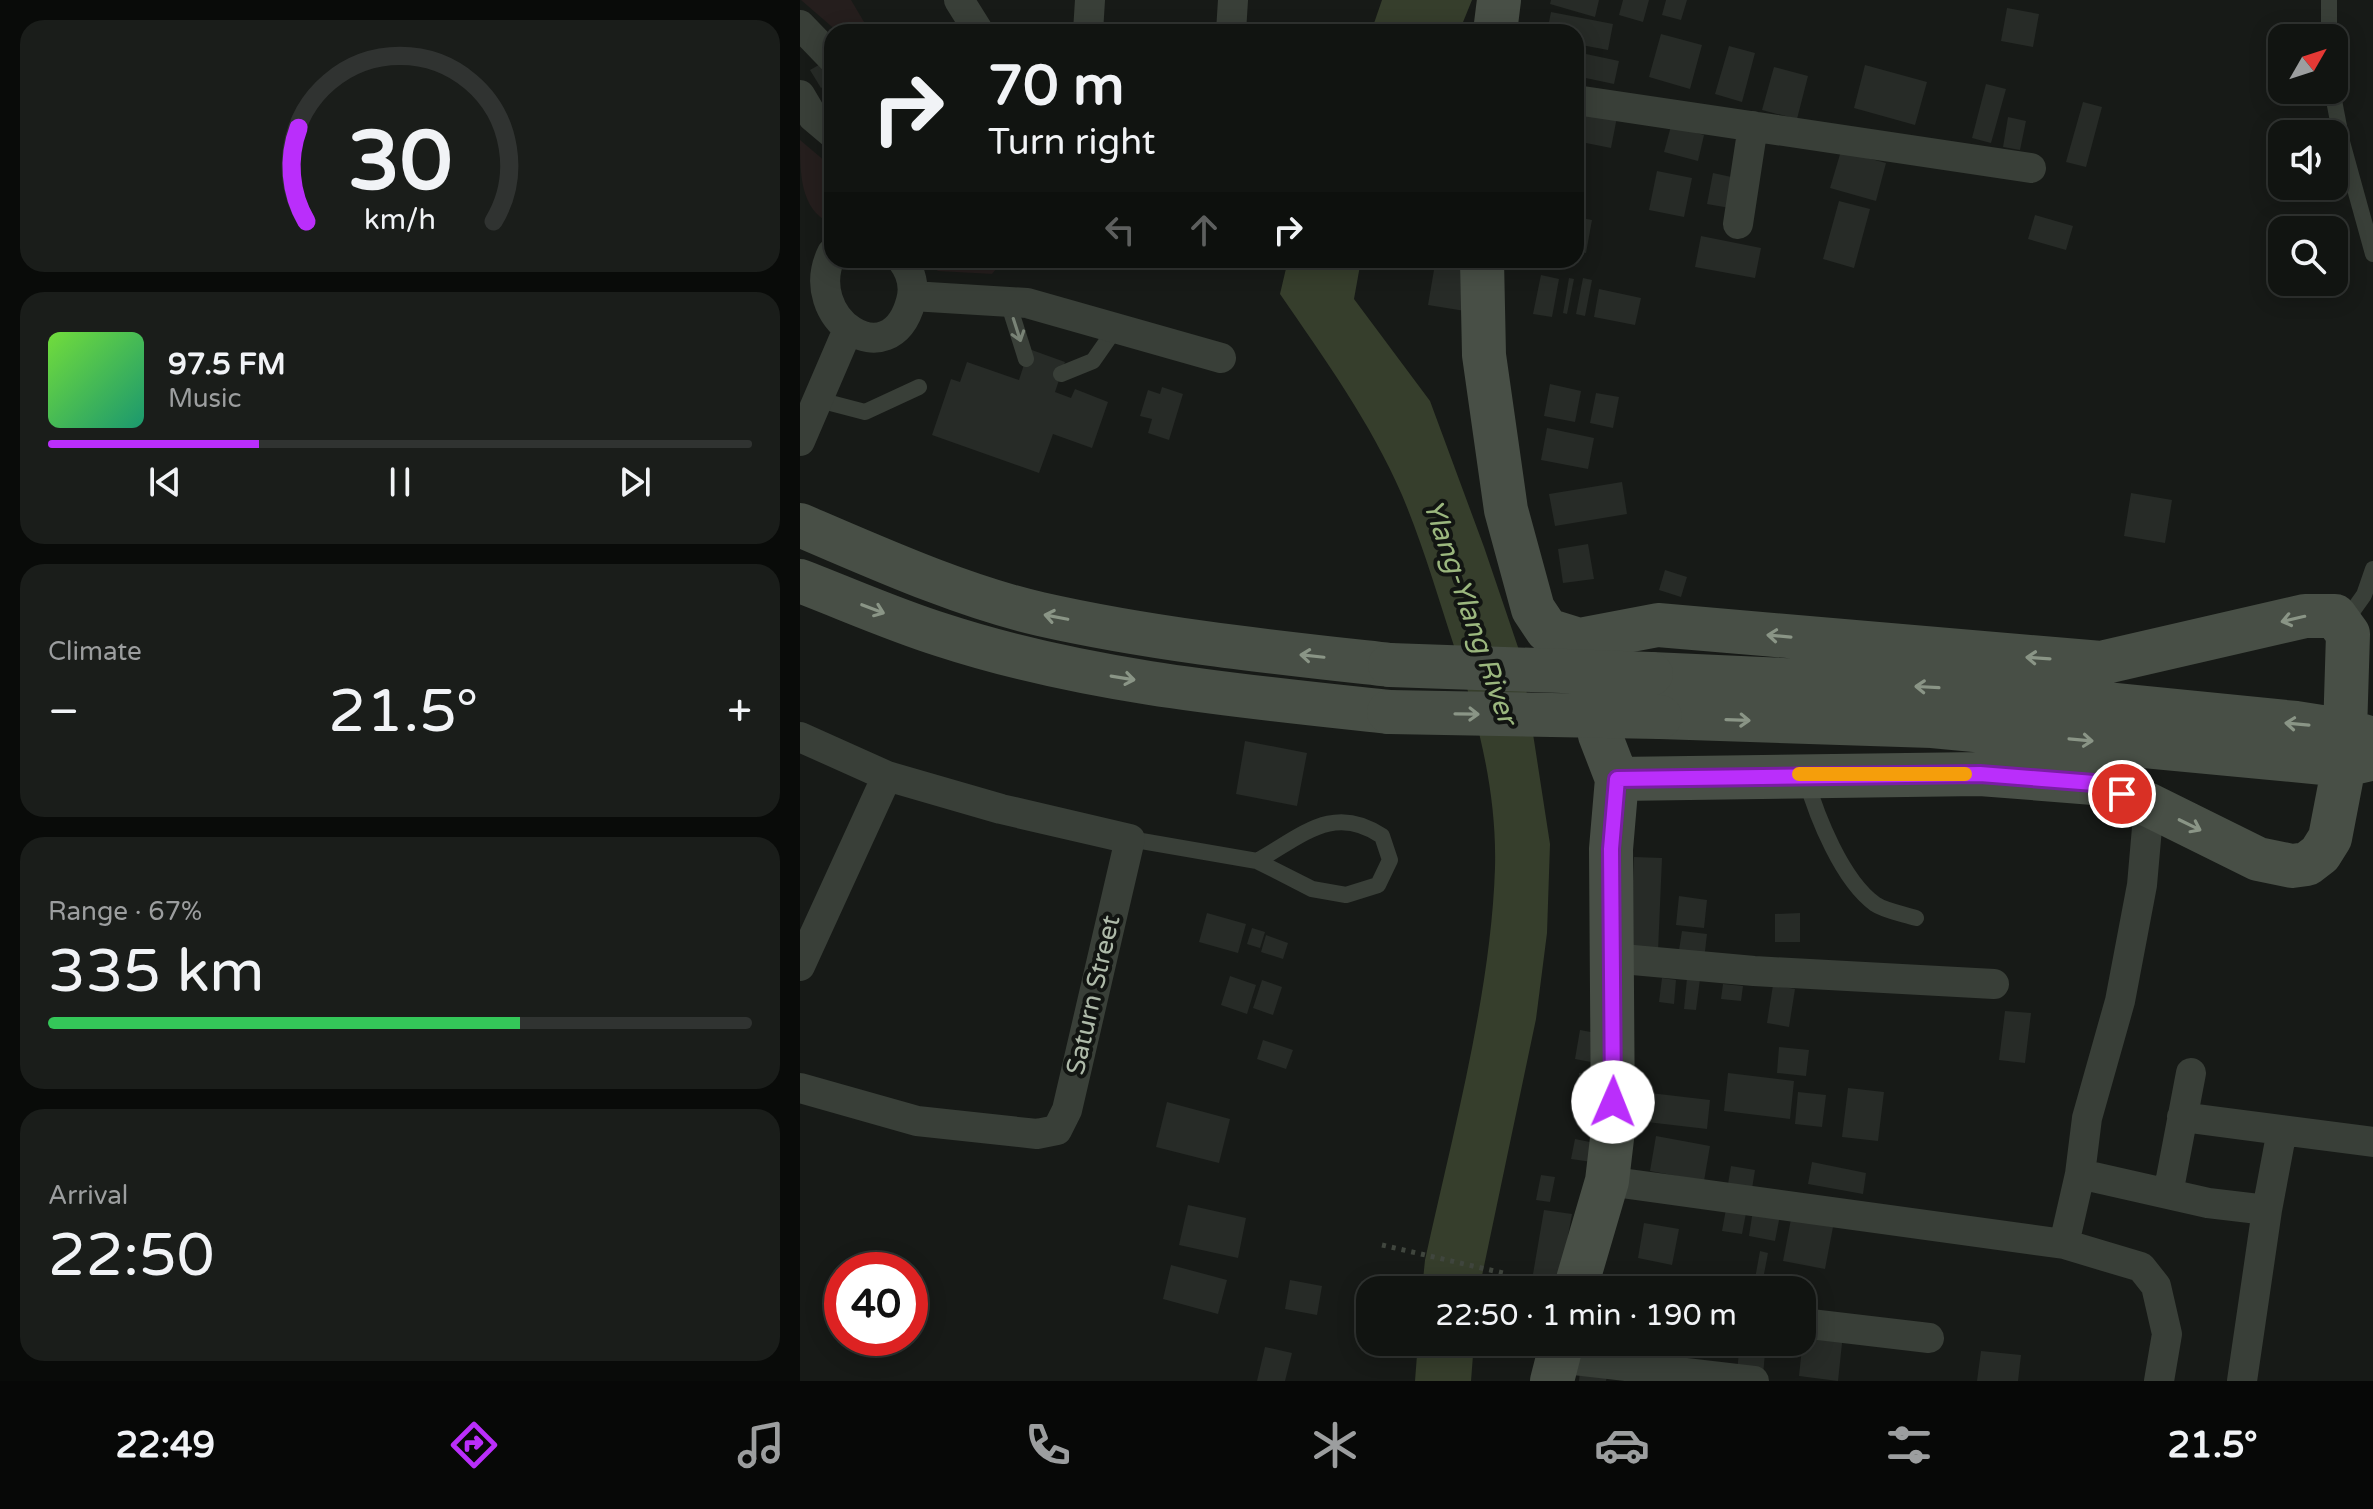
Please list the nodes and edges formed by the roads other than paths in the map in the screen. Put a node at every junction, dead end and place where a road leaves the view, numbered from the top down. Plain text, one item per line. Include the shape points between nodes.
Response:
1 (959, 0) edge
2 (1090, 0) edge
3 (1233, 0) edge
4 (1499, 0) edge
5 (2329, 0) edge
6 (974, 24) edge
7 (1088, 24) edge
8 (1232, 24) edge
9 (1496, 24) edge
10 (2329, 24) edge
11 (800, 25) edge
12 (824, 50) edge
13 (800, 95) edge
14 (1584, 101) edge
15 (2335, 104) edge
16 (824, 126) edge
17 (1753, 126) junction
18 (2031, 168) dead end
19 (1738, 224) dead end
20 (2373, 254) edge
21 (824, 265) edge
22 (907, 268) edge
23 (1482, 268) edge
24 (912, 296) junction
25 (1008, 302) junction
26 (1116, 328) junction
27 (846, 334) junction
28 (1221, 358) dead end
29 (1026, 359) dead end
30 (1061, 374) dead end
31 (919, 387) dead end
32 (819, 400) junction
33 (800, 441) edge
34 (800, 525) edge
35 (2373, 569) edge
36 (800, 581) edge
37 (2343, 624) junction
38 (1579, 640) junction
39 (800, 737) edge
40 (2359, 748) edge
41 (1804, 774) junction
42 (887, 776) junction
43 (1617, 779) junction
44 (2149, 805) junction
45 (1130, 839) junction
46 (1257, 861) junction
47 (1916, 918) dead end
48 (1611, 958) junction
49 (800, 966) edge
50 (1994, 984) dead end
51 (2191, 1073) dead end
52 (800, 1088) edge
53 (2182, 1117) junction
54 (2282, 1130) junction
55 (2373, 1142) edge
56 (2080, 1174) junction
57 (1607, 1181) junction
58 (2168, 1194) junction
59 (2267, 1210) junction
60 (2064, 1244) junction
61 (1579, 1276) edge
62 (1816, 1325) edge
63 (1929, 1338) dead end
64 (1557, 1360) edge
65 (1754, 1381) edge
66 (2159, 1381) edge
67 (2242, 1381) edge

1 - 6 street
2 - 7 street
3 - 8 street
4 - 9 main road
5 - 10 lane
11 - 12 street
13 - 16 street
14 - 17 street
15 - 20 lane
17 - 18 street
17 - 19 street
21 - 27 street via 816,297 826,320
22 - 24 street
23 - 38 main road via 1484,355 1506,510 1533,609 1547,630
24 - 25 street
24 - 27 street via 903,318 883,334
25 - 26 street
25 -> 29 lane
26 - 28 street
26 - 30 lane via 1093,361
27 - 32 street
31 - 32 lane via 865,412
32 - 33 street
40 -> 34 main road, bridge via 1937,687 1390,665 1252,650 1037,613 898,566
35 - 37 lane via 2364,595
36 -> 40 main road, bridge via 942,635 1027,658 1238,696 1389,712 1932,726
37 -> 38 main road via 2335,616 2305,616 2101,663 1658,625
37 - 40 main road
38 - 43 main road via 1600,735
39 - 42 street
44 -> 40 main road via 2258,859 2307,864 2330,838
41 - 43 main road
41 - 44 main road via 1980,774 2094,783
41 - 47 lane via 1819,821 1845,868 1875,904
42 - 45 street
42 - 49 street
43 - 48 main road
44 - 56 street via 2142,885 2120,1001 2087,1118
45 - 46 lane
45 - 52 street, Saturn Street via 1067,1110 1057,1130 1037,1134 917,1121
46 - 46 lane via 1312,889 1346,895 1378,885 1390,860 1382,836 1362,823 1332,819
48 - 50 street
48 - 57 main road via 1614,1089
51 - 53 street
53 - 54 street
53 - 58 street
54 - 55 street
54 - 59 street
56 - 58 street
56 - 60 street
57 - 60 street
57 - 61 main road
58 - 59 street
59 - 67 street
60 - 66 street via 2141,1267 2156,1286 2167,1334
62 - 63 street
64 - 65 street

